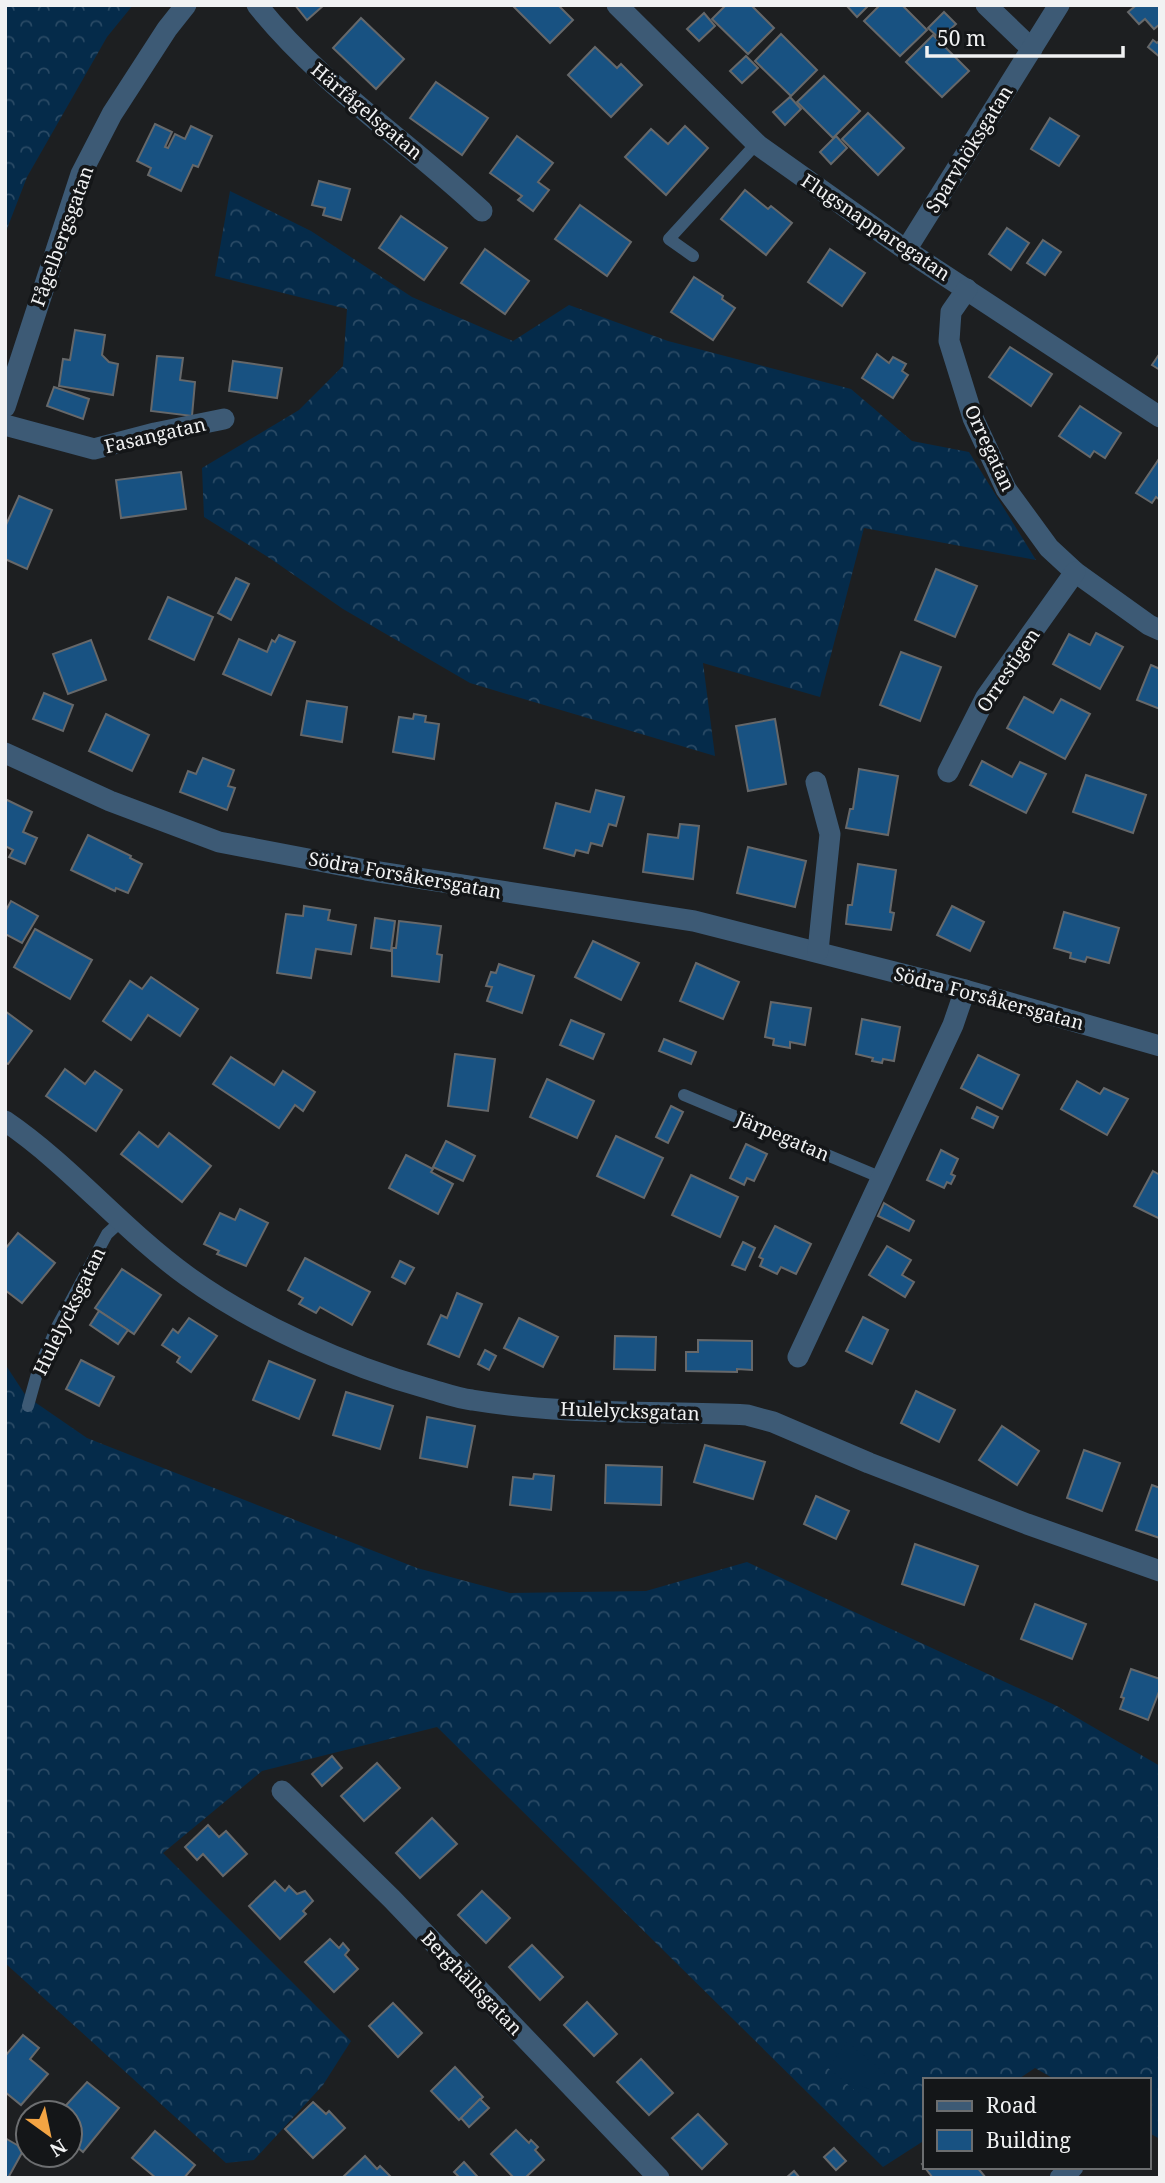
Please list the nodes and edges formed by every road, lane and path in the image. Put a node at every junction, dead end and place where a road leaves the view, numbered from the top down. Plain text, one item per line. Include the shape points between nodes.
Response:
1 (186, 5) edge
2 (257, 5) edge
3 (617, 5) edge
4 (986, 5) edge
5 (1059, 5) edge
6 (1032, 49) junction
7 (756, 144) junction
8 (482, 211) dead end
9 (906, 250) junction
10 (693, 256) dead end
11 (967, 289) junction
12 (5, 407) edge
13 (1160, 417) edge
14 (224, 419) dead end
15 (5, 425) edge
16 (1076, 572) junction
17 (1160, 630) edge
18 (5, 753) edge
19 (947, 772) dead end
20 (816, 782) dead end
21 (818, 951) junction
22 (965, 990) junction
23 (1160, 1046) edge
24 (684, 1095) dead end
25 (5, 1121) edge
26 (882, 1178) junction
27 (121, 1221) junction
28 (798, 1357) dead end
29 (28, 1406) dead end
30 (1160, 1571) edge
31 (282, 1791) dead end
32 (659, 2178) edge

1 - 12 street, Fågelbergsgatan via 111,114 82,174
2 - 8 street, Härfågelsgatan via 340,92
3 - 7 street, Flugsnapparegatan
4 - 6 street
5 - 6 street, Sparvhöksgatan
6 - 9 street, Sparvhöksgatan
7 - 9 street, Flugsnapparegatan
7 - 10 lane via 669,239
9 - 11 street, Flugsnapparegatan
11 - 13 street, Flugsnapparegatan
11 - 16 street, Orregatan via 951,313 949,341 973,418 1006,489 1049,548
14 - 15 street, Fasangatan via 94,449
16 - 17 street, Orregatan
16 - 19 street, Orrestigen via 986,697
18 - 21 street, Södra Forsåkersgatan via 110,801 219,842 366,870 694,921
20 - 21 street via 830,834
21 - 22 street, Södra Forsåkersgatan
22 - 23 street, Södra Forsåkersgatan
22 - 26 street
24 - 26 lane, Järpegatan
25 - 27 street, Hulelycksgatan
26 - 28 street
27 - 29 lane, Hulelycksgatan via 107,1234 58,1325
27 - 30 street, Hulelycksgatan via 186,1276 245,1313 388,1378 470,1400 549,1408 747,1415
31 - 32 street, Berghällsgatan

